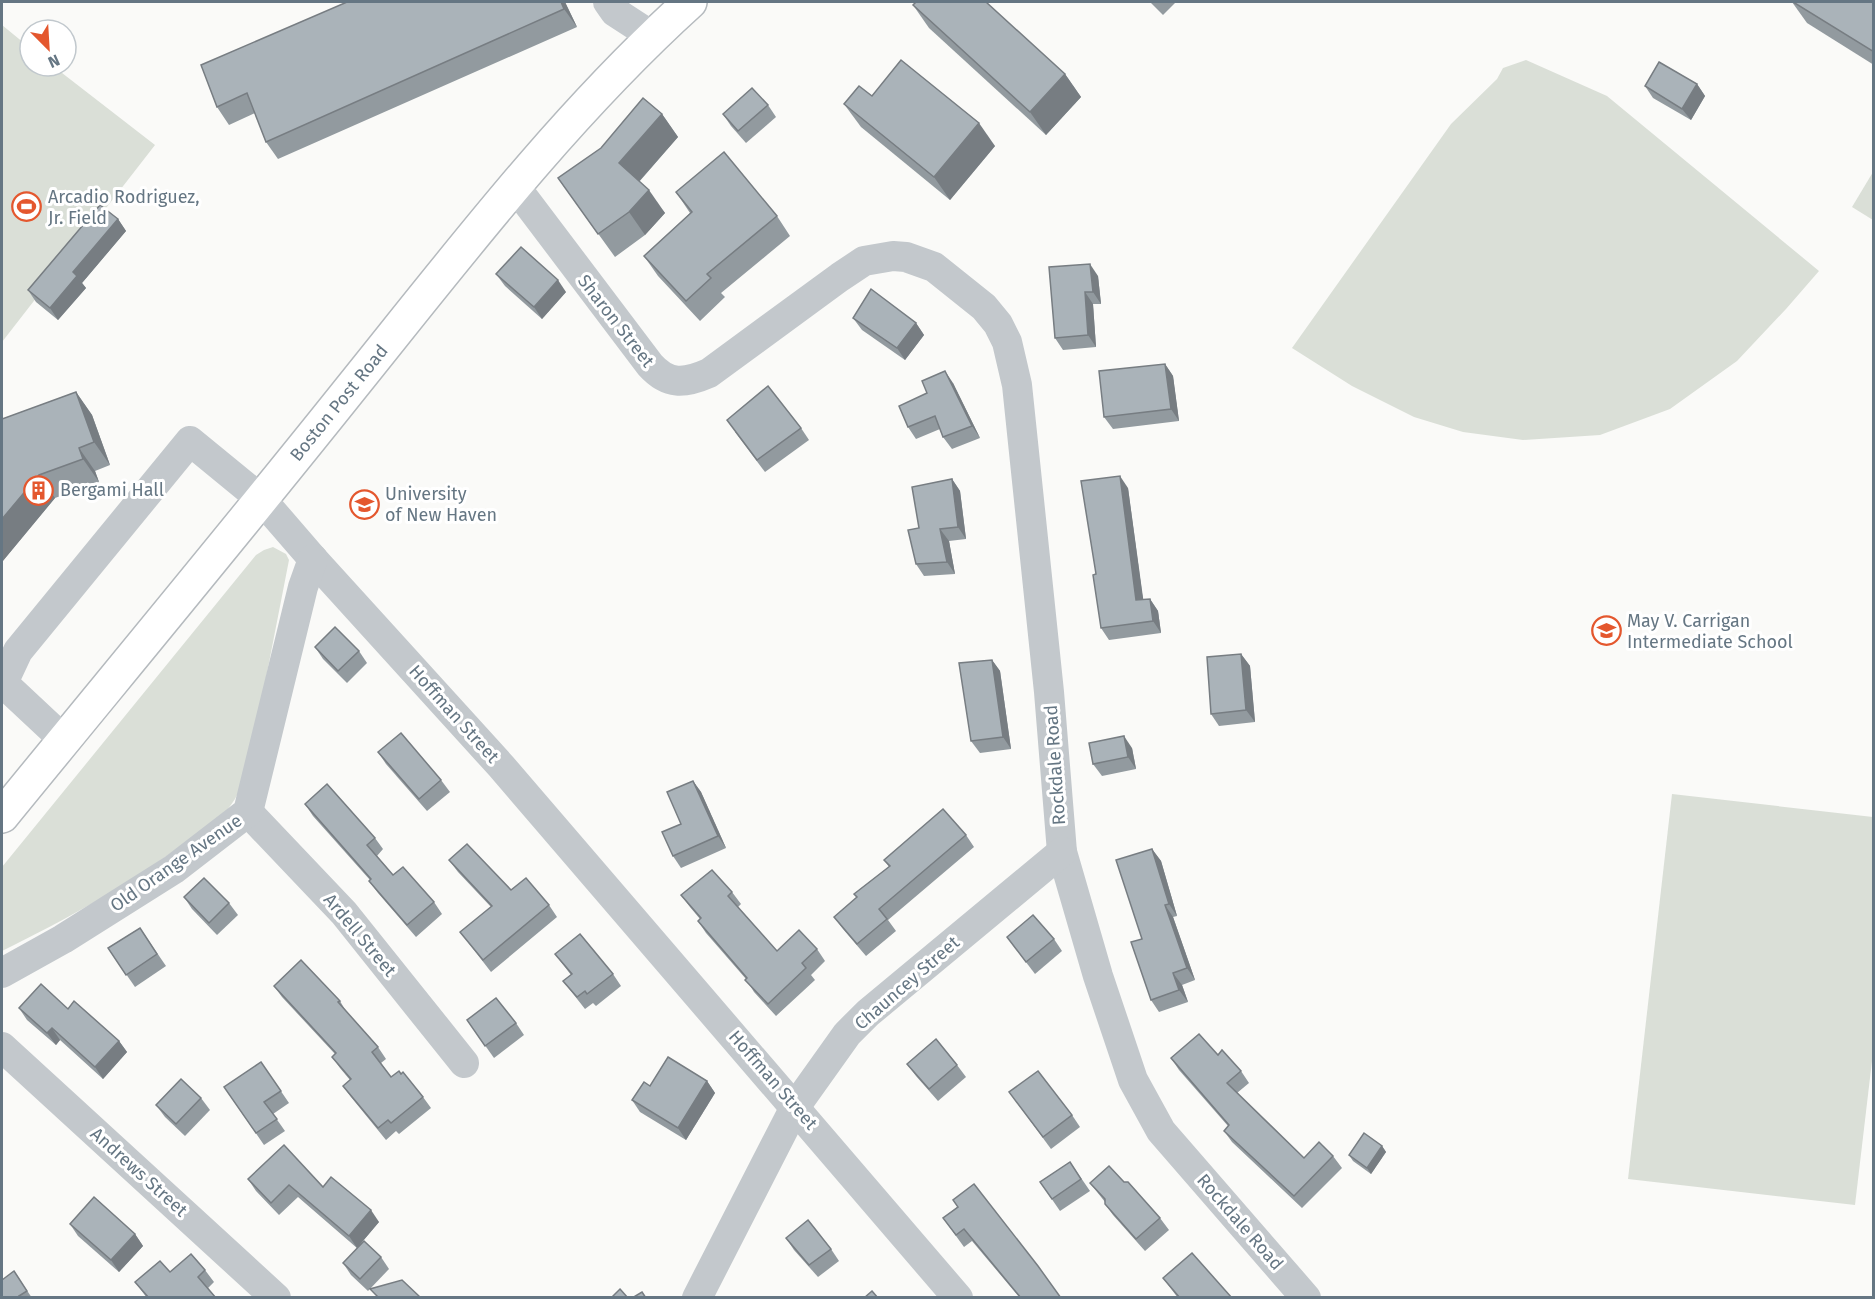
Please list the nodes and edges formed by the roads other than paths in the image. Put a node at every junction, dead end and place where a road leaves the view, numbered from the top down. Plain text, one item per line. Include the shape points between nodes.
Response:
1 (608, 2) edge
2 (690, 2) edge
3 (652, 36) junction
4 (514, 185) junction
5 (864, 261) joint
6 (262, 500) junction
7 (313, 559) junction
8 (64, 740) junction
9 (248, 812) junction
10 (2, 816) edge
11 (1062, 852) junction
12 (2, 973) edge
13 (2, 1047) edge
14 (464, 1063) dead end
15 (795, 1107) junction
16 (276, 1298) edge
17 (697, 1298) edge
18 (958, 1298) edge
19 (1306, 1298) edge

1 - 3 street via 615,12
2 - 3 main road, Boston Post Road
3 - 4 main road, Boston Post Road
4 - 5 street, Sharon Street via 650,365 670,380 700,377 720,367
4 - 6 main road, Boston Post Road
5 - 11 street, Rockdale Road via 906,257 934,267 984,307 1007,342 1017,385
6 - 7 street, Hoffman Street
6 - 8 main road, Boston Post Road
6 - 8 street, Hoffman Street via 190,441 94,556 18,651 3,684
7 - 9 street, Old Orange Avenue
7 - 15 street, Hoffman Street via 501,766
8 - 10 main road, Boston Post Road
9 - 12 street, Old Orange Avenue via 174,869
9 - 14 street, Ardell Street via 344,913
11 - 15 street, Chauncey Street via 867,1014 847,1034
11 - 19 street, Rockdale Road via 1133,1080 1161,1131
13 - 16 street, Andrews Street
15 - 17 street, Chauncey Street
15 - 18 street, Hoffman Street

